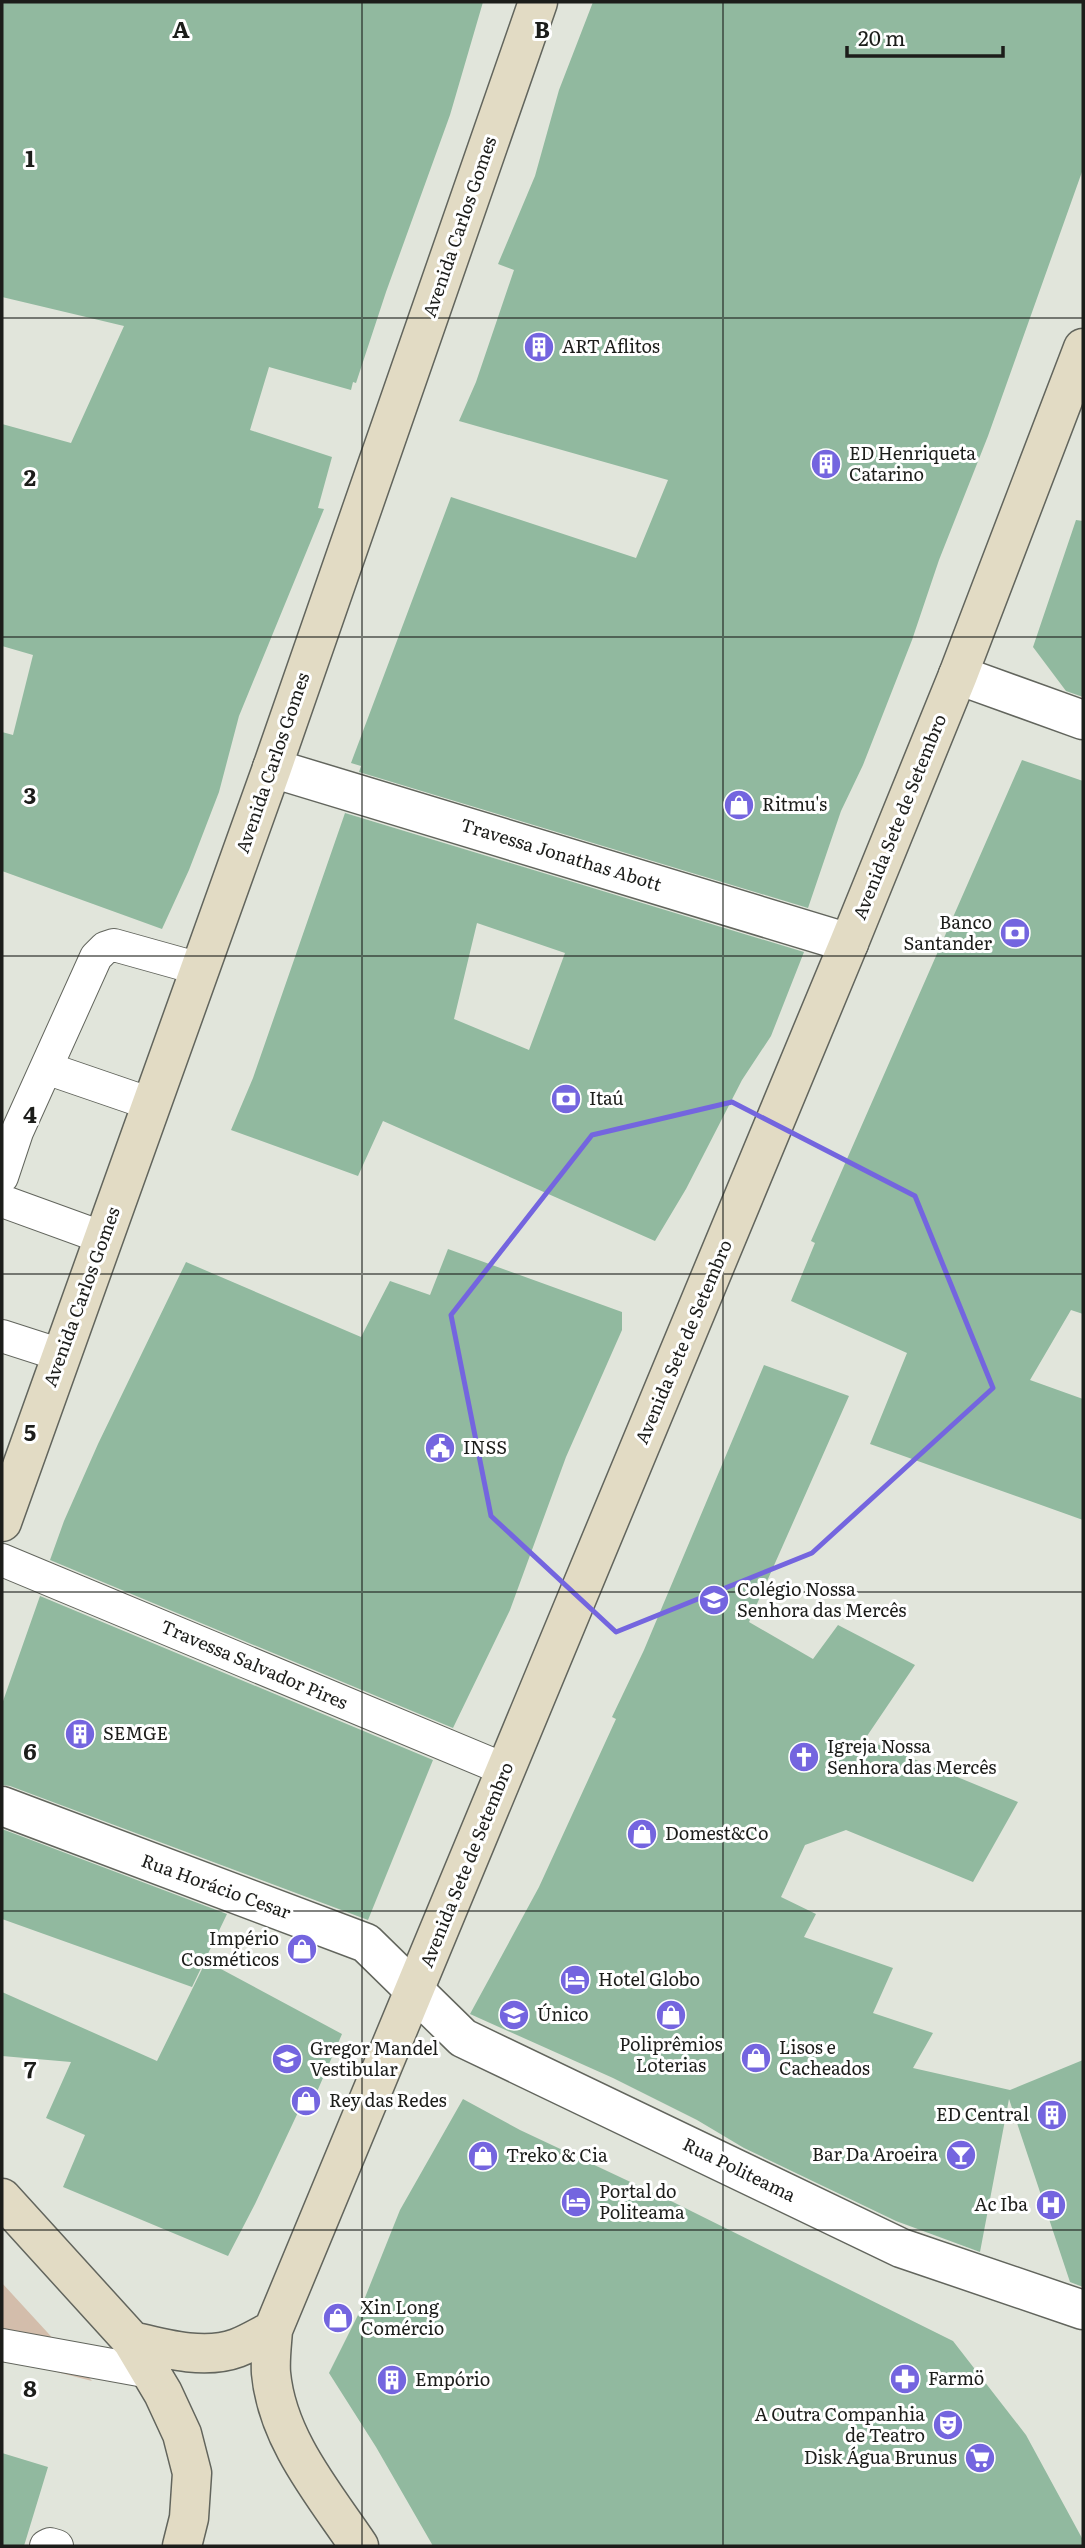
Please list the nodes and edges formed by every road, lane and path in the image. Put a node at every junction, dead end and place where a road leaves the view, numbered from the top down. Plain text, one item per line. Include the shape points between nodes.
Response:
1 (538, 2) edge
2 (1083, 348) edge
3 (958, 675) junction
4 (1083, 720) edge
5 (272, 768) junction
6 (849, 943) junction
7 (200, 969) junction
8 (46, 1068) junction
9 (152, 1104) junction
10 (2, 1177) edge
11 (2, 1201) edge
12 (103, 1238) junction
13 (2, 1336) edge
14 (61, 1356) junction
15 (2, 1522) edge
16 (2, 1560) edge
17 (506, 1770) junction
18 (2, 1806) edge
19 (415, 1991) junction
20 (2, 2198) edge
21 (1083, 2310) edge
22 (273, 2330) junction
23 (2, 2345) edge
24 (141, 2356) junction
25 (46, 2546) edge
26 (57, 2546) edge
27 (182, 2546) edge
28 (359, 2546) edge

1 - 5 main road, Avenida Carlos Gomes
2 - 3 main road, Avenida Sete de Setembro
3 - 4 street
3 - 6 main road, Avenida Sete de Setembro
5 - 6 street, Travessa Jonathas Abott
5 - 7 main road, Avenida Carlos Gomes
6 - 17 main road, Avenida Sete de Setembro
7 - 8 lane via 114,945 105,948 96,957
7 - 9 main road, Avenida Carlos Gomes
8 - 9 lane
8 - 10 lane
9 - 12 main road, Avenida Carlos Gomes
11 - 12 lane
12 - 14 main road, Avenida Carlos Gomes
13 - 14 lane
14 - 15 main road, Avenida Carlos Gomes
16 - 17 lane, Travessa Salvador Pires
17 - 19 main road, Avenida Sete de Setembro
18 - 19 street, Rua Horácio Cesar via 366,1942
19 - 21 street, Rua Politeama via 464,2038 901,2248
19 - 22 main road, Avenida Sete de Setembro
20 - 24 main road
22 - 24 main road via 235,2349 170,2350
22 - 28 main road via 271,2373 278,2408 324,2496
23 - 24 lane
24 - 27 main road via 182,2434 192,2473
25 - 26 lane

